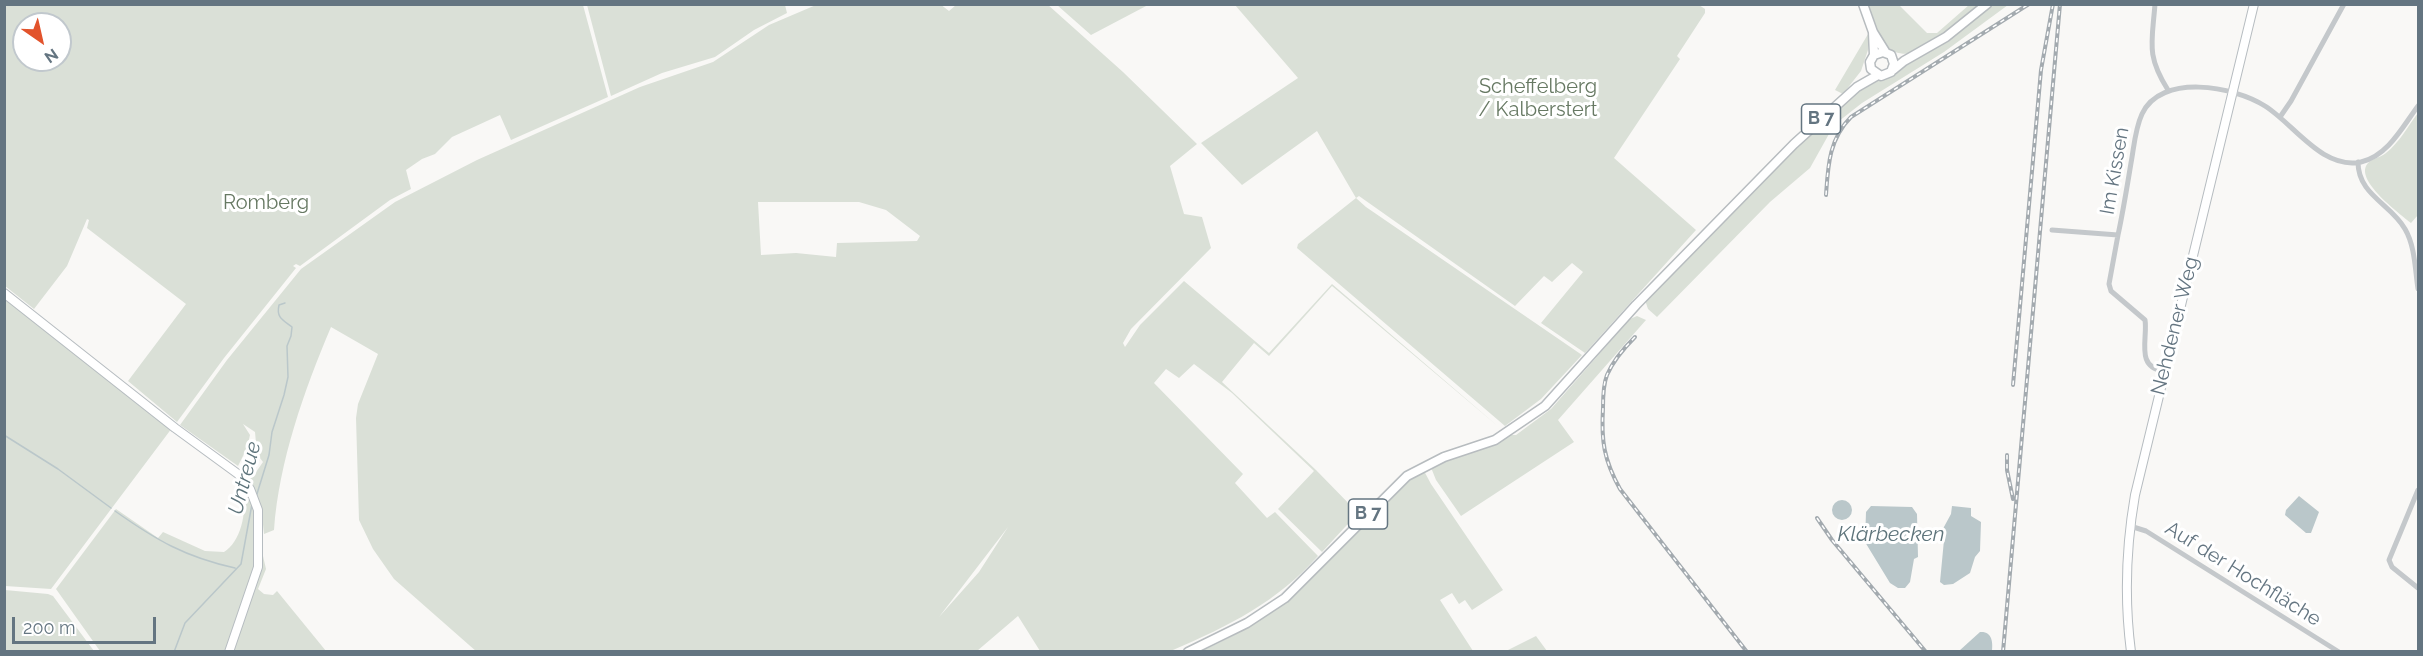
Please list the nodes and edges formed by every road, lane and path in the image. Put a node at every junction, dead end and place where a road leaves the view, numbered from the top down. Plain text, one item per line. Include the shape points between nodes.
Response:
1 (1863, 4) edge
2 (1987, 4) edge
3 (2155, 4) edge
4 (2254, 4) edge
5 (2343, 4) edge
6 (1874, 32) junction
7 (1888, 54) junction
8 (1874, 55) junction
9 (1911, 57) junction
10 (1870, 65) junction
11 (1893, 70) junction
12 (1878, 75) junction
13 (1857, 87) junction
14 (2168, 90) junction
15 (2232, 94) junction
16 (2418, 106) edge
17 (2280, 117) junction
18 (2358, 162) junction
19 (2052, 230) dead end
20 (2118, 235) junction
21 (2418, 288) edge
22 (4, 293) edge
23 (2164, 371) junction
24 (2418, 490) edge
25 (2130, 526) junction
26 (2418, 588) edge
27 (230, 651) edge
28 (1188, 651) edge
29 (2131, 651) edge
30 (2339, 651) edge

1 - 6 main road
2 - 9 main road, B 7 via 1939,42
3 - 14 street via 2153,64
4 - 15 street, Nehdener Weg
5 - 17 street
6 - 7 main road
6 - 8 main road
7 - 8 main road
7 - 9 main road
7 - 11 main road via 1894,61
8 - 10 main road, B 7
9 - 11 main road, B 7
10 - 12 main road
10 - 13 main road, B 7
11 - 12 main road, B 7
12 - 13 main road, B 7
13 - 28 main road, B 7 via 1798,140 1644,296 1545,406 1505,435 1444,457 1407,476 1285,598 1247,623
14 - 15 street via 2196,87
14 - 20 street, Im Kissen via 2141,114
15 - 17 street via 2260,103
15 - 23 street, Nehdener Weg
16 - 18 street via 2386,148
17 - 18 street via 2324,154 2344,162
18 - 21 street via 2368,191 2408,233
19 - 20 street, Im Kissen
20 - 23 street, Im Kissen via 2111,291 2145,320 2143,343 2148,364
22 - 27 street via 248,485 259,520 258,567
23 - 25 street, Nehdener Weg
24 - 26 street via 2389,560
25 - 29 street, Nehdener Weg via 2126,583
25 - 30 street, Auf der Hochfläche via 2146,531

